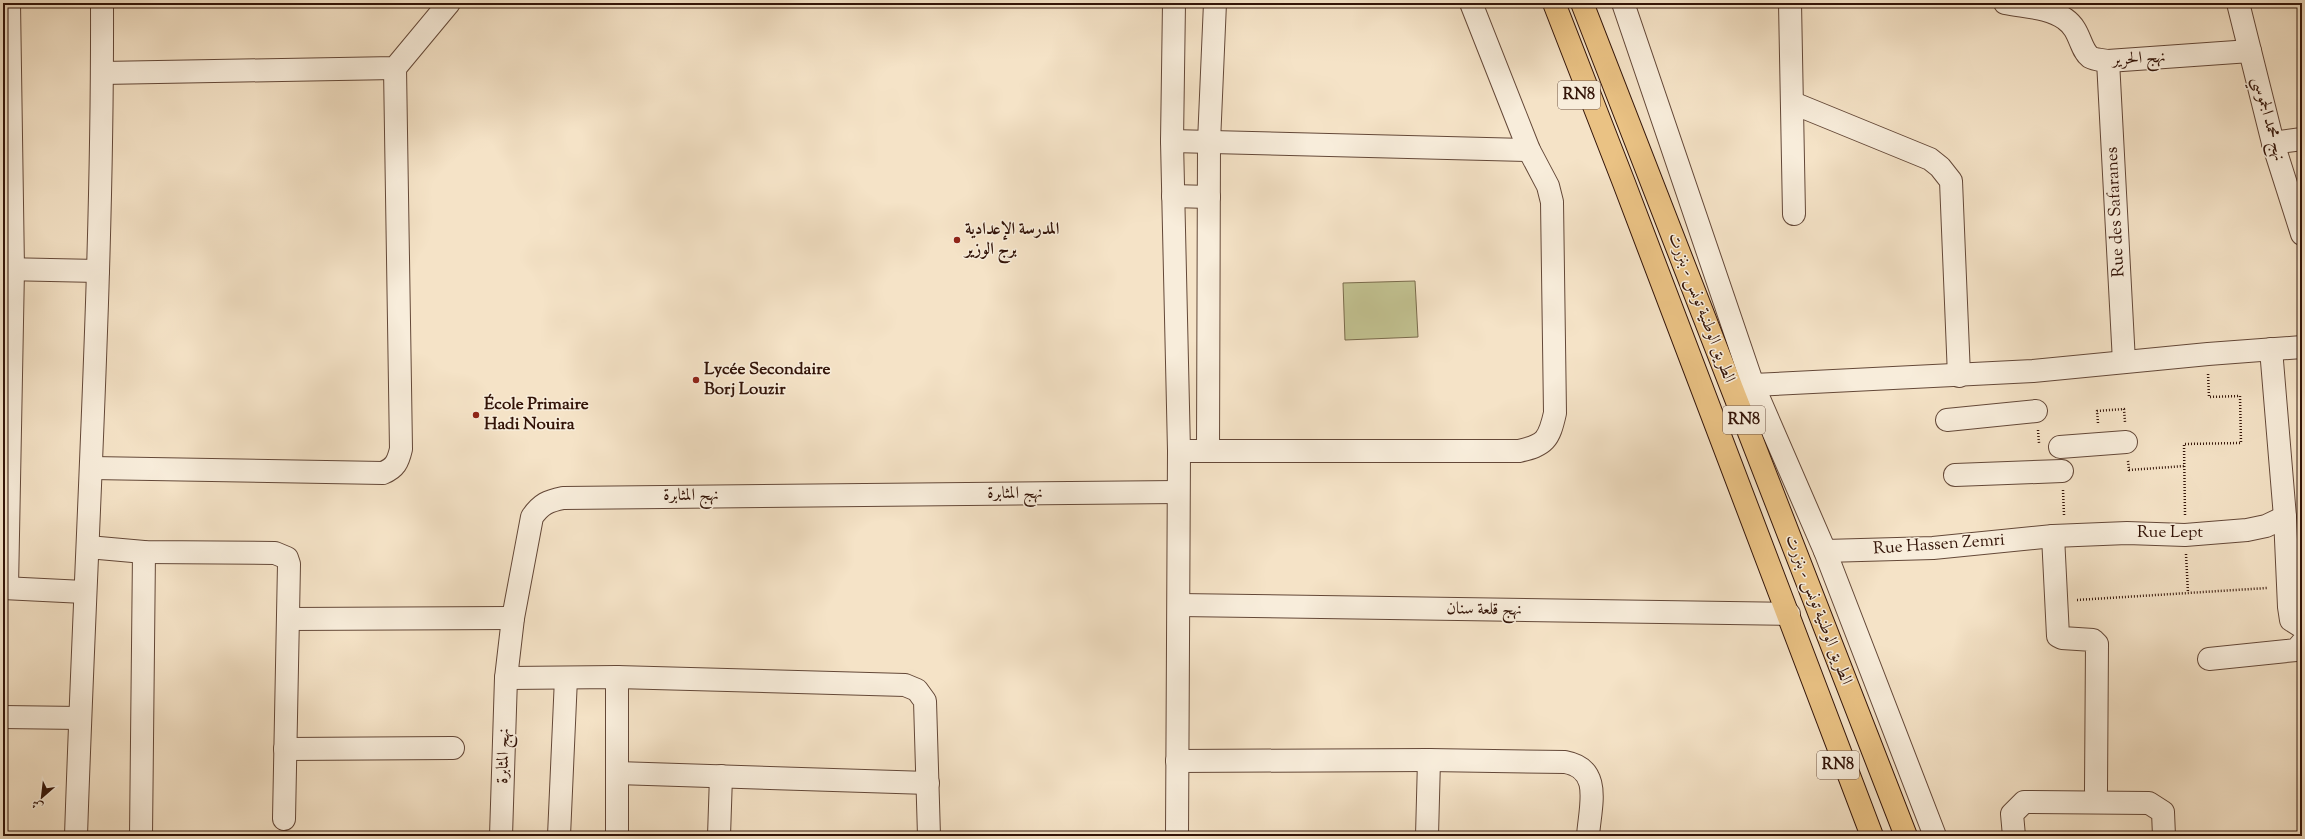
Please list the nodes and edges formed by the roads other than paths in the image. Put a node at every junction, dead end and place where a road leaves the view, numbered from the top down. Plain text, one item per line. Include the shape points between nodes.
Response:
1 (9, 3) edge
2 (102, 3) edge
3 (449, 3) edge
4 (1174, 3) edge
5 (1215, 3) edge
6 (1471, 3) edge
7 (1582, 3) edge
8 (1623, 3) edge
9 (1790, 3) edge
10 (2005, 3) edge
11 (2238, 3) edge
12 (1545, 6) edge
13 (6, 46) edge
14 (2250, 51) junction
15 (2108, 62) junction
16 (395, 68) junction
17 (102, 73) junction
18 (1794, 103) junction
19 (2302, 139) edge
20 (1172, 141) junction
21 (1210, 142) junction
22 (2273, 143) junction
23 (1529, 150) junction
24 (1173, 196) junction
25 (1209, 197) junction
26 (1794, 214) dead end
27 (2302, 234) edge
28 (8, 269) edge
29 (98, 271) junction
30 (2302, 347) edge
31 (2271, 349) junction
32 (2124, 362) junction
33 (1959, 376) junction
34 (1753, 385) junction
35 (2036, 411) dead end
36 (1947, 420) dead end
37 (6, 433) edge
38 (2126, 442) dead end
39 (2060, 447) dead end
40 (1179, 451) junction
41 (1208, 451) junction
42 (92, 468) junction
43 (2062, 471) dead end
44 (1955, 475) dead end
45 (1178, 492) junction
46 (2284, 517) junction
47 (2053, 536) junction
48 (88, 547) junction
49 (1825, 551) junction
50 (144, 552) junction
51 (5, 588) edge
52 (84, 592) junction
53 (1179, 605) junction
54 (1789, 614) junction
55 (513, 618) junction
56 (288, 619) junction
57 (2302, 627) edge
58 (2302, 643) edge
59 (2209, 659) dead end
60 (617, 677) junction
61 (506, 678) junction
62 (566, 678) junction
63 (1817, 693) junction
64 (3, 717) edge
65 (80, 718) junction
66 (453, 748) dead end
67 (284, 749) junction
68 (1429, 760) junction
69 (1176, 761) junction
70 (617, 773) junction
71 (721, 776) junction
72 (928, 783) junction
73 (2096, 790) dead end
74 (284, 818) dead end
75 (76, 836) edge
76 (141, 836) edge
77 (501, 836) edge
78 (559, 836) edge
79 (617, 836) edge
80 (719, 836) edge
81 (930, 836) edge
82 (1177, 836) edge
83 (1427, 836) edge
84 (1588, 836) edge
85 (1859, 836) edge
86 (1872, 836) edge
87 (1906, 836) edge
88 (1935, 836) edge
89 (2014, 836) edge
90 (2164, 836) edge

1 - 13 street
2 - 17 street
3 - 16 street
4 - 20 street
5 - 21 street
6 - 23 street
7 - 87 highway, الطريق الوطنية تونس - بنزرت / RN8
8 - 34 street
9 - 18 street
10 - 15 street, نهج الحرير via 2052,12 2064,18 2076,27 2086,52 2091,57
11 - 14 street, نهج محمد الجموسي
12 - 54 highway, الطريق الوطنية تونس - بنزرت / RN8 via 1624,183
13 - 28 street
14 - 15 street, نهج الحرير
14 - 22 street, نهج محمد الجموسي
15 - 32 street, Rue des Safaranes
16 - 17 street
16 - 42 street via 401,449 399,460 392,469 383,473
17 - 29 street
18 - 26 street
18 - 33 street via 1930,159 1940,166 1951,181
19 - 22 street
20 - 21 street
20 - 24 street
21 - 23 street
21 - 25 street
22 - 27 street, نهج محمد الجموسي
23 - 41 street via 1548,186 1552,202 1555,413 1551,430 1539,446 1519,451
24 - 25 street
24 - 40 street
25 - 41 street
28 - 29 street
28 - 37 street
29 - 42 street
30 - 31 street
31 - 32 street
31 - 46 street
32 - 33 street
33 - 34 street
34 - 49 street
35 - 36 street
37 - 51 street
38 - 39 street
40 - 41 street
40 - 45 street
42 - 48 street
43 - 44 street
45 - 53 street
45 - 55 street, نهج المثابرة via 563,498 539,506 532,517
46 - 47 street, Rue Lept via 2266,526 2247,530 2185,534
46 - 57 street via 2291,620
47 - 49 street, Rue Hassen Zemri via 1933,548
47 - 73 street via 2060,638 2093,640 2097,644
48 - 50 street
48 - 52 street
49 - 88 street
50 - 56 street via 282,555 290,564
50 - 76 street
51 - 52 street
52 - 65 street
53 - 54 street, نهج قلعة سنان
53 - 69 street
54 - 63 highway, الطريق الوطنية تونس - بنزرت / RN8
55 - 56 street
55 - 61 street, نهج المثابرة
56 - 67 street
58 - 59 street via 2296,650
60 - 62 street
60 - 70 street
60 - 72 street via 905,686 917,690 925,701
61 - 62 street
61 - 77 street, نهج المثابرة
62 - 78 street
63 - 85 highway, RN8
63 - 86 highway, الطريق الوطنية تونس - بنزرت / RN8
64 - 65 street
65 - 75 street
66 - 67 street
67 - 74 street
68 - 69 street
68 - 83 street
68 - 84 street via 1577,764 1587,772 1592,784
69 - 82 street
70 - 71 street
70 - 79 street
71 - 72 street
71 - 80 street
72 - 81 street
89 - 90 street via 2012,814 2024,802 2032,802 2149,803 2163,812

